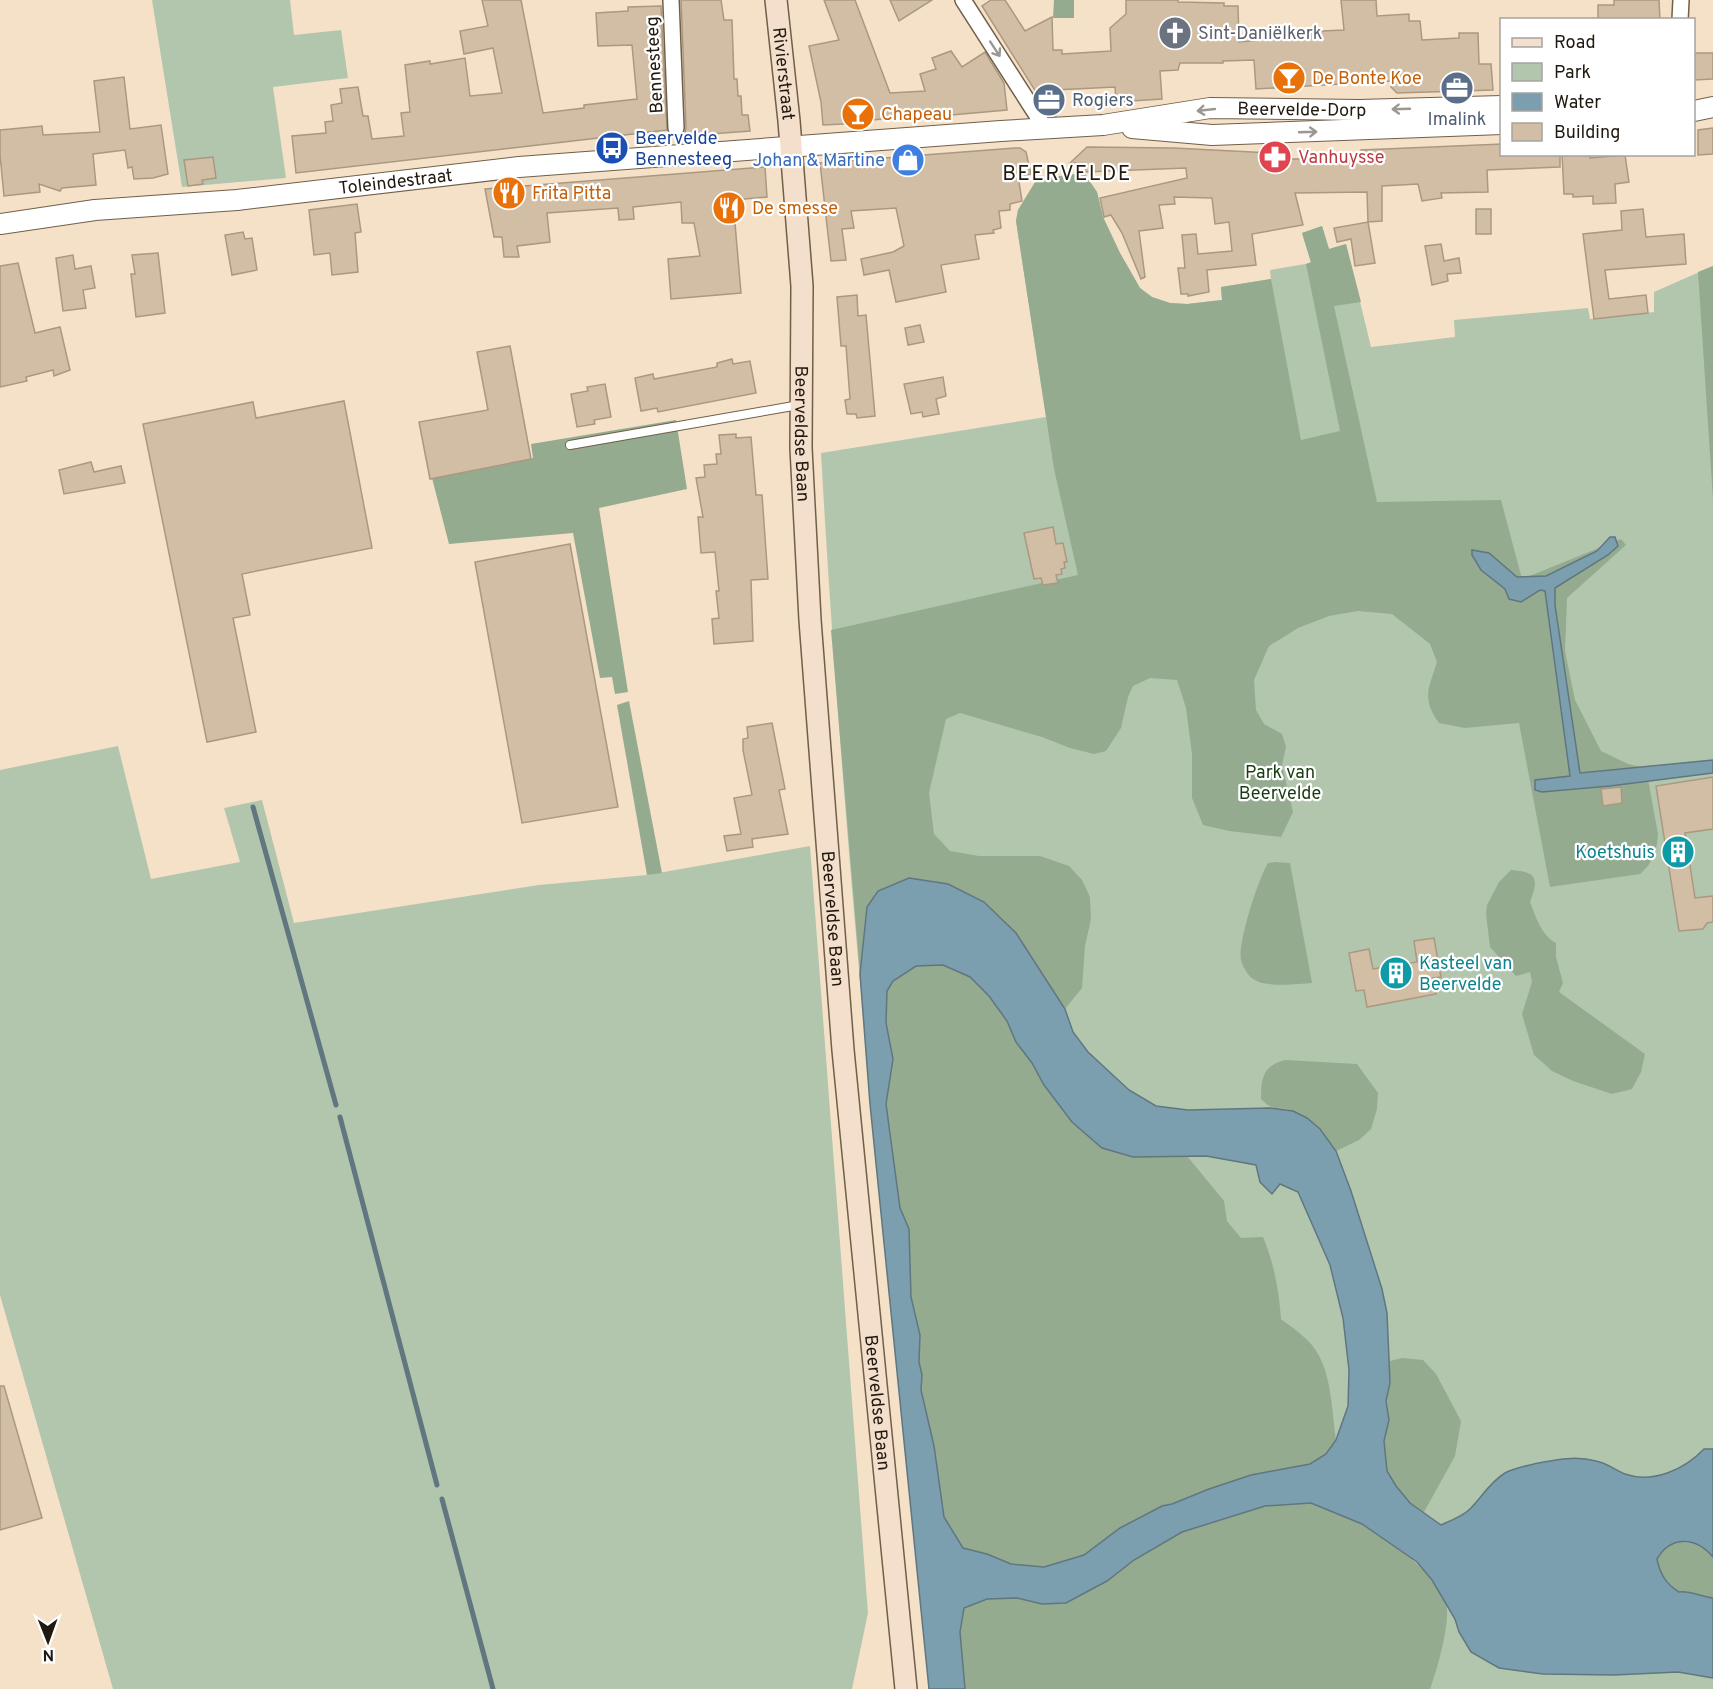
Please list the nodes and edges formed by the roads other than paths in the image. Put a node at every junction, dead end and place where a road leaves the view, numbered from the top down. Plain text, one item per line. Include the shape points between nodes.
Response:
1 (671, 0) edge
2 (776, 0) edge
3 (963, 0) edge
4 (1681, 0) edge
5 (1680, 18) edge
6 (1695, 102) edge
7 (1713, 102) edge
8 (1500, 106) edge
9 (1713, 107) edge
10 (1695, 111) edge
11 (1500, 124) edge
12 (1103, 125) junction
13 (676, 128) dead end
14 (1045, 128) junction
15 (791, 146) junction
16 (0, 224) edge
17 (801, 404) junction
18 (570, 446) dead end
19 (906, 1689) edge

1 - 13 street, Bennesteeg
2 - 15 main road, Rivierstraat
3 -> 14 street
4 - 5 street
6 - 7 street
8 -> 12 street, Beervelde-Dorp via 1210,108
9 - 10 street
12 -> 11 street, Beervelde-Dorp via 1212,135
12 - 14 street, Beervelde-Dorp
14 - 15 street, Beervelde-Dorp
15 - 16 street, Toleindestraat via 519,167 237,200 95,210
15 - 17 main road, Beerveldse Baan via 802,286
17 - 18 lane
17 - 19 main road, Beerveldse Baan via 810,620 843,1050

